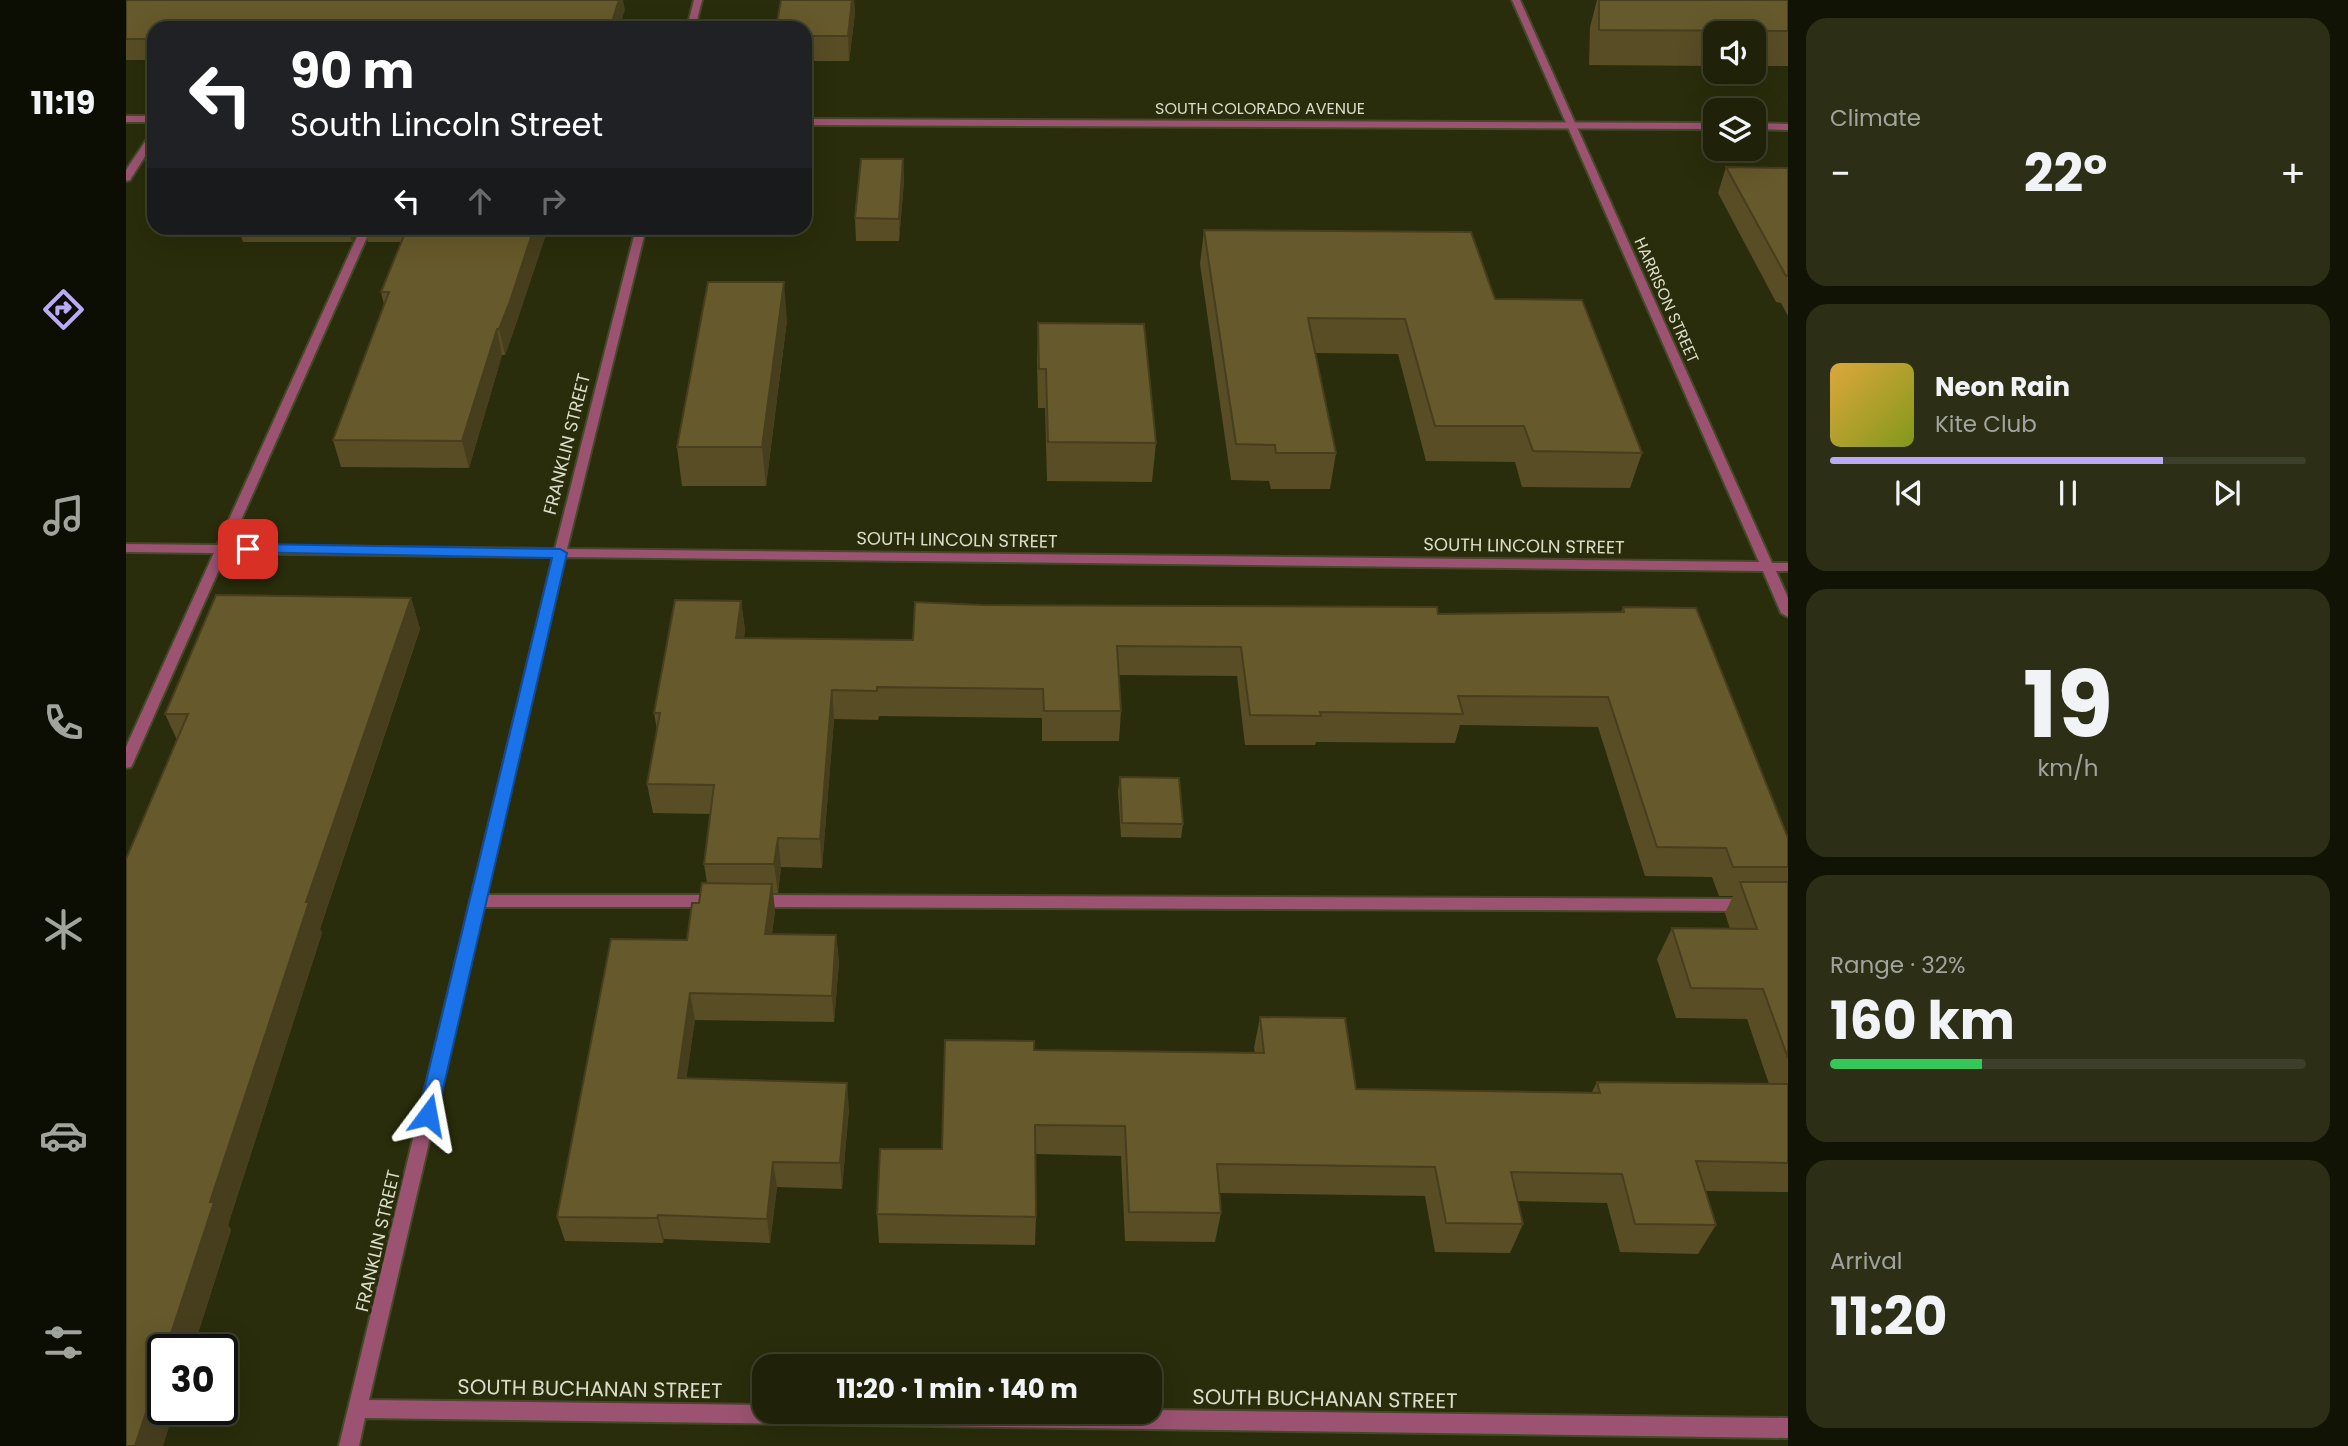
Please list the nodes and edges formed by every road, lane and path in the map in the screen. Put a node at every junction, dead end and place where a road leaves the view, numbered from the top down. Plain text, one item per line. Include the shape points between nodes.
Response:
1 (698, 0) edge
2 (1516, 0) edge
3 (693, 21) edge
4 (126, 119) edge
5 (147, 119) edge
6 (812, 122) edge
7 (1574, 126) junction
8 (1703, 126) edge
9 (1766, 127) edge
10 (1788, 127) edge
11 (147, 146) edge
12 (126, 178) edge
13 (363, 235) edge
14 (639, 235) edge
15 (126, 548) edge
16 (222, 548) junction
17 (560, 553) junction
18 (1766, 566) junction
19 (1788, 567) edge
20 (1788, 612) edge
21 (126, 763) edge
22 (478, 901) junction
23 (1760, 905) edge
24 (358, 1409) junction
25 (1788, 1428) edge
26 (349, 1446) edge

1 - 3 street
2 - 7 street, HARRISON STREET
4 - 5 street
6 - 7 street, SOUTH COLORADO AVENUE
7 - 8 street, SOUTH COLORADO AVENUE
7 - 18 street, HARRISON STREET
9 - 10 street
11 - 12 street
13 - 16 street
14 - 17 street, FRANKLIN STREET
15 - 16 street, SOUTH LINCOLN STREET
16 - 17 street, SOUTH LINCOLN STREET
16 - 21 street
17 - 18 street, SOUTH LINCOLN STREET
17 - 22 street, FRANKLIN STREET
18 - 19 street, SOUTH LINCOLN STREET
18 - 20 street, HARRISON STREET
22 - 23 street
22 - 24 street, FRANKLIN STREET
24 - 25 street, SOUTH BUCHANAN STREET
24 - 26 street, FRANKLIN STREET

